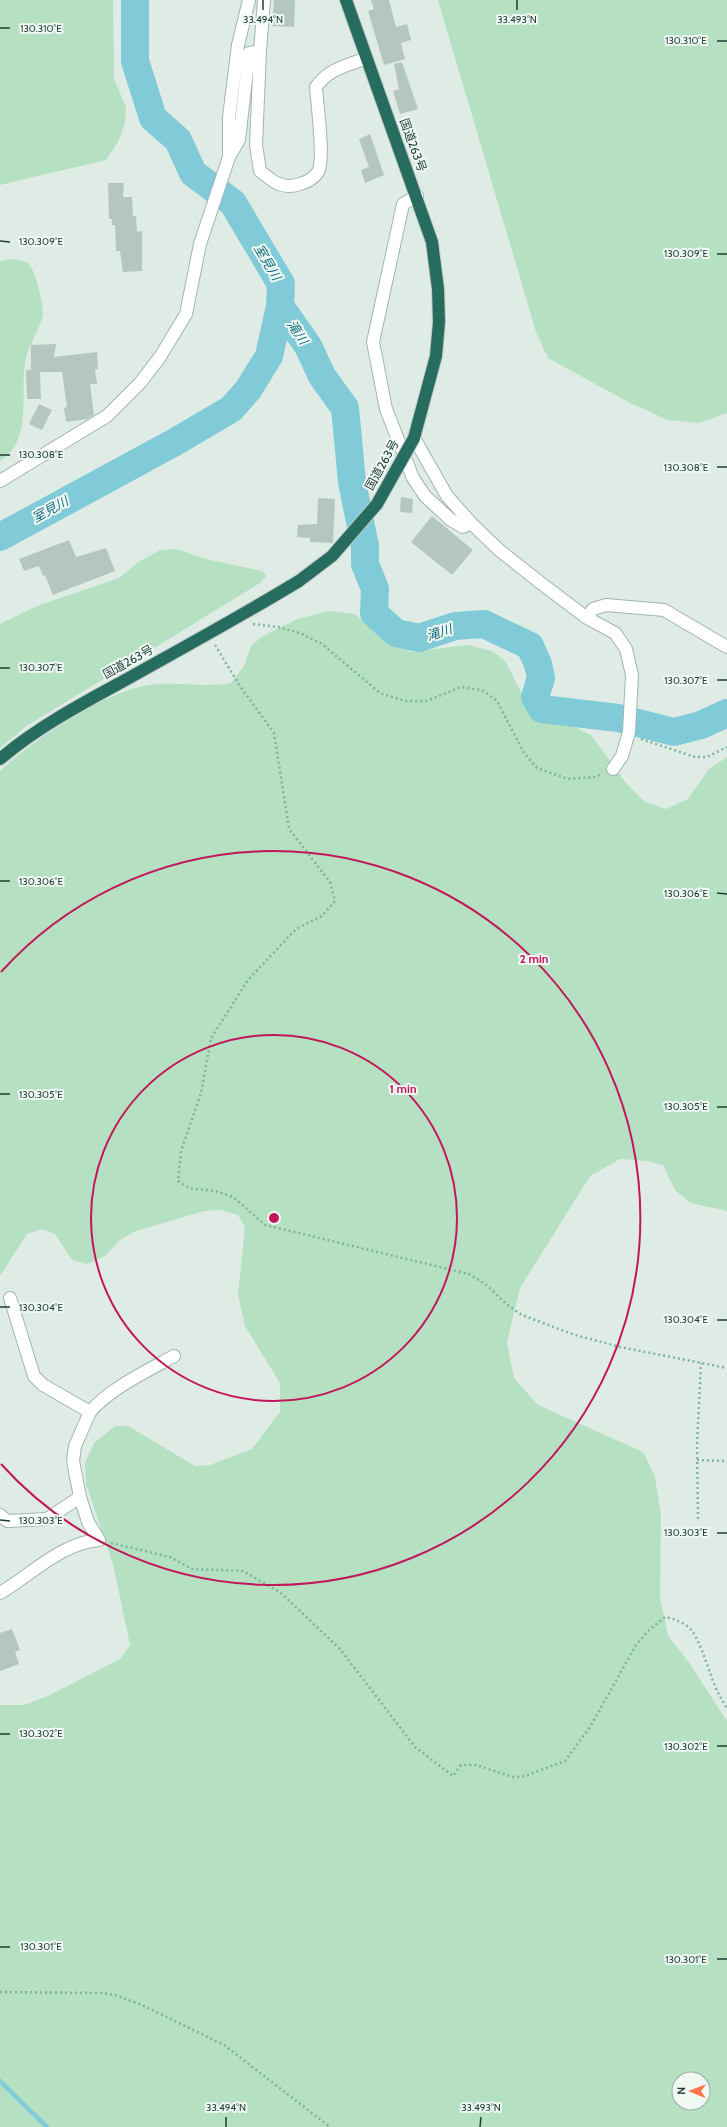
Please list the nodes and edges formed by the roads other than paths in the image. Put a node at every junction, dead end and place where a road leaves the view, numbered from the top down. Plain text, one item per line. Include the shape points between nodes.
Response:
1 (249, 0) edge
2 (264, 0) edge
3 (346, 0) edge
4 (260, 51) junction
5 (367, 58) junction
6 (229, 157) junction
7 (417, 196) junction
8 (414, 438) junction
9 (0, 481) edge
10 (471, 523) junction
11 (587, 618) junction
12 (727, 647) edge
13 (0, 758) edge
14 (613, 769) road end
15 (10, 1298) dead end
16 (174, 1356) dead end
17 (90, 1412) junction
18 (80, 1497) junction
19 (0, 1515) edge
20 (0, 1593) edge

1 - 6 street via 238,45 229,117
2 - 4 street
3 - 5 highway, 国道263号
4 - 5 street via 256,145 260,171 275,184 291,187 308,181 318,171 321,156 316,86 323,77 341,67
4 - 6 street via 249,53 240,140
5 - 7 highway, 国道263号
6 - 9 street via 200,244 186,314 160,357 140,383 107,416
7 - 8 highway, 国道263号 via 432,242 439,322 436,356
7 - 10 street via 403,204 373,342 386,409 413,478 425,496 451,520 463,527
8 - 10 street via 447,496
8 - 13 highway, 国道263号, bridge via 377,504 332,556 299,582 21,740
10 - 11 street via 500,550
11 - 12 street via 593,609 606,605 664,610
11 - 14 street via 615,634 626,649 632,675 628,734 622,756
15 - 17 street via 34,1376
16 - 17 street via 96,1404
17 - 18 street via 75,1446 73,1461
18 - 19 street via 47,1519 7,1521
18 - 20 street via 88,1522 99,1540 89,1541 53,1557

